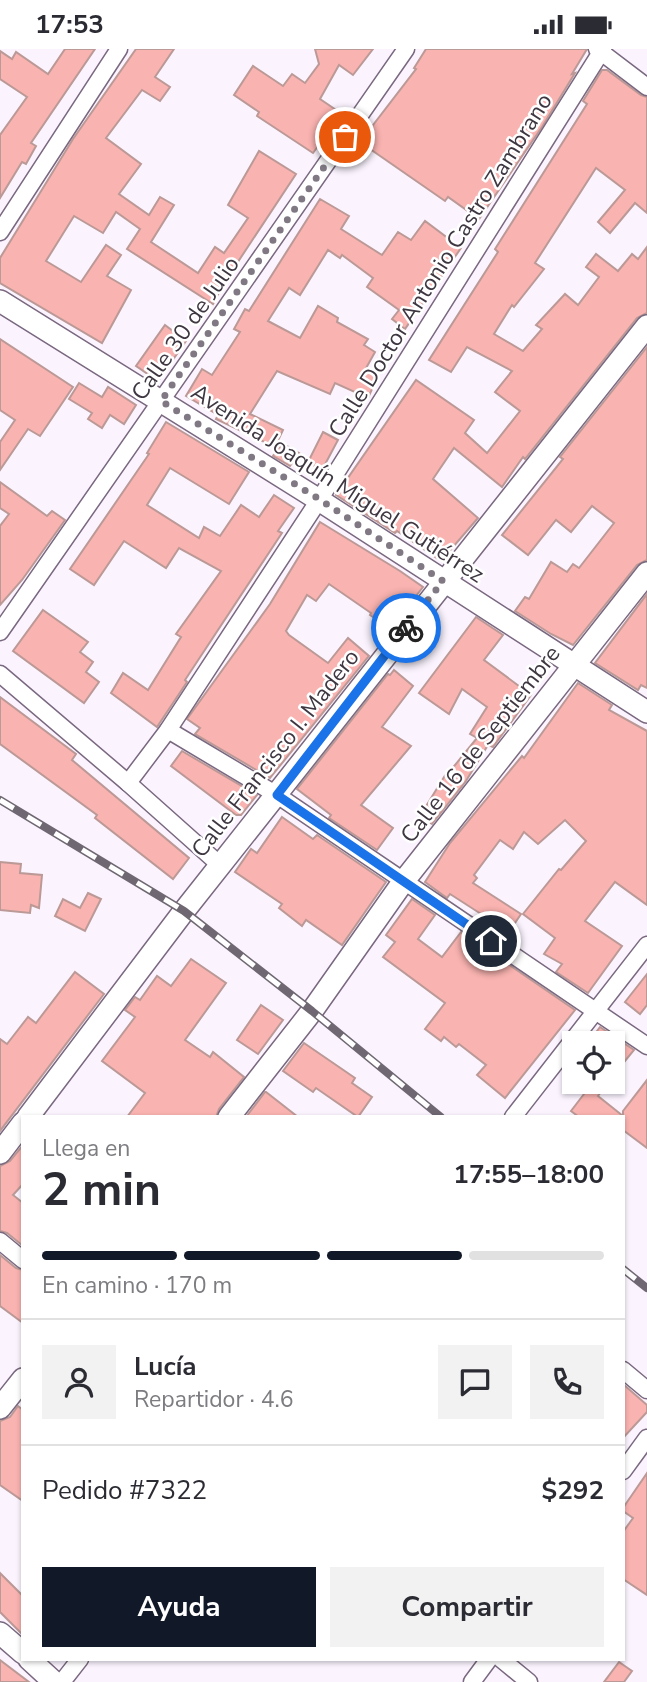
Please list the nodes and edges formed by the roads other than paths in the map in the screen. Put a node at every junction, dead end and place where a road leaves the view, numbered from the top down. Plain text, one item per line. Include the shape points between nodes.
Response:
1 (119, 49) edge
2 (406, 49) edge
3 (600, 50) edge
4 (647, 87) edge
5 (0, 232) edge
6 (0, 301) edge
7 (647, 325) edge
8 (161, 401) junction
9 (319, 499) junction
10 (647, 573) edge
11 (443, 581) junction
12 (0, 632) edge
13 (575, 666) junction
14 (0, 674) edge
15 (647, 712) edge
16 (168, 730) junction
17 (128, 783) junction
18 (277, 795) junction
19 (220, 865) junction
20 (403, 882) junction
21 (647, 945) edge
22 (595, 1011) junction
23 (647, 1046) edge
24 (30, 1115) edge
25 (231, 1115) edge
26 (515, 1115) edge
27 (21, 1126) edge
28 (0, 1153) edge
29 (0, 1241) edge
30 (21, 1258) edge
31 (625, 1372) edge
32 (21, 1382) edge
33 (647, 1390) edge
34 (0, 1408) edge
35 (647, 1438) edge
36 (625, 1468) edge
37 (0, 1633) edge
38 (21, 1651) edge
39 (31, 1661) edge
40 (78, 1661) edge
41 (488, 1661) edge
42 (503, 1661) edge
43 (54, 1682) edge
44 (62, 1682) edge
45 (472, 1682) edge
46 (529, 1682) edge

1 - 5 street
2 - 8 street, Calle 30 de Julio
3 - 4 street
3 - 9 street, Calle Doctor Antonio Castro Zambrano
6 - 8 main road, Avenida Joaquín Miguel Gutiérrez
7 - 11 main road, Calle Francisco I. Madero
8 - 9 main road, Avenida Joaquín Miguel Gutiérrez
8 - 12 street, Calle 30 de Julio
9 - 11 main road, Avenida Joaquín Miguel Gutiérrez
9 - 16 street, Calle Doctor Antonio Castro Zambrano
10 - 13 main road, Calle 16 de Septiembre
11 - 13 main road, Avenida Joaquín Miguel Gutiérrez
11 - 18 main road, Calle Francisco I. Madero
13 - 15 main road, Avenida Joaquín Miguel Gutiérrez
13 - 20 main road, Calle 16 de Septiembre
14 - 17 street
16 - 17 street, Calle Doctor Antonio Castro Zambrano
16 - 18 street
17 - 19 street
18 - 19 main road, Calle Francisco I. Madero
18 - 20 street
19 - 24 main road, Calle Francisco I. Madero
20 - 22 street
20 - 25 main road, Calle 16 de Septiembre via 312,1011
21 - 22 street
22 - 23 street
22 - 26 street
27 - 28 main road
29 - 30 street
31 - 33 street
32 - 34 main road
35 - 36 street
37 - 38 main road
39 - 43 main road
40 - 44 street
41 - 45 street
42 - 46 street

